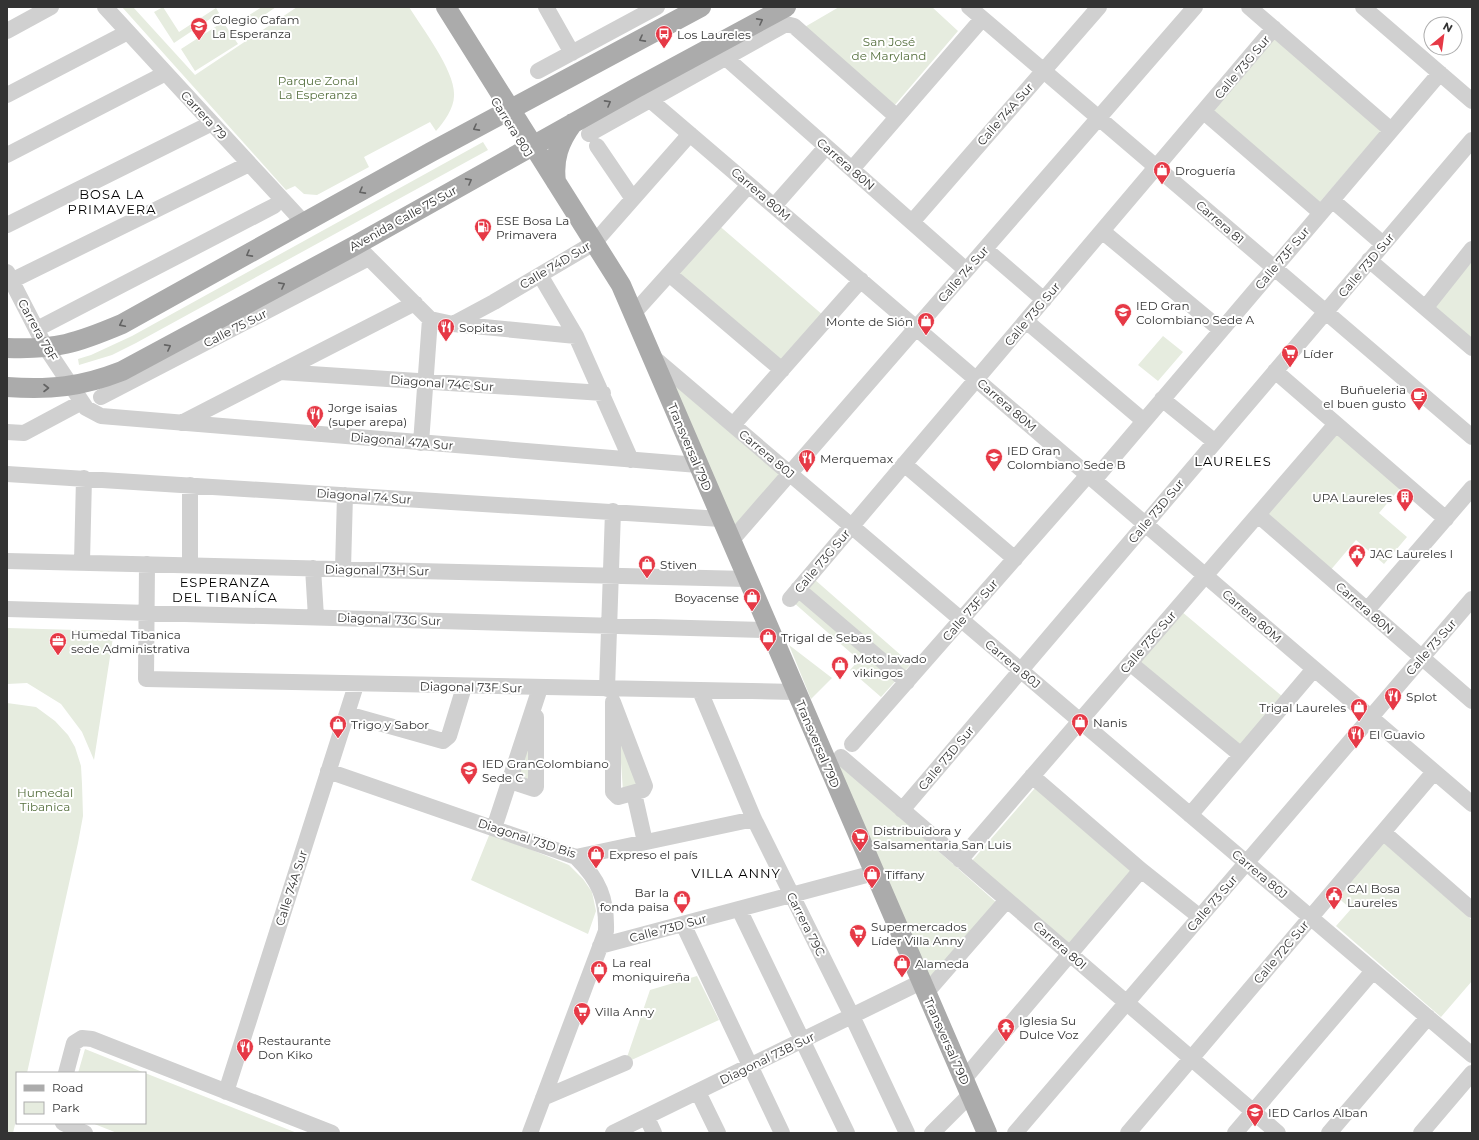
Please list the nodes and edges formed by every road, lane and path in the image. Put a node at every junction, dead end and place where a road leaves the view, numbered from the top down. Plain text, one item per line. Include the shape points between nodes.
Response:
1 (51, 7) edge
2 (105, 7) edge
3 (436, 7) edge
4 (446, 7) edge
5 (546, 7) edge
6 (701, 7) edge
7 (969, 7) edge
8 (1195, 7) edge
9 (1249, 7) edge
10 (1363, 7) edge
11 (647, 9) edge
12 (1091, 10) edge
13 (787, 16) edge
14 (982, 18) junction
15 (1274, 28) junction
16 (7, 31) edge
17 (128, 32) junction
18 (572, 53) junction
19 (726, 58) junction
20 (1043, 70) junction
21 (538, 71) dead end
22 (166, 73) junction
23 (1440, 73) junction
24 (490, 77) junction
25 (540, 93) junction
26 (7, 95) edge
27 (650, 100) junction
28 (1472, 101) edge
29 (506, 111) junction
30 (1204, 112) junction
31 (897, 117) junction
32 (1099, 118) junction
33 (212, 123) junction
34 (1392, 130) junction
35 (587, 134) junction
36 (690, 134) junction
37 (1472, 140) edge
38 (529, 147) junction
39 (826, 147) junction
40 (7, 155) edge
41 (249, 164) junction
42 (1156, 167) junction
43 (852, 169) junction
44 (556, 182) junction
45 (749, 185) junction
46 (633, 199) junction
47 (1332, 200) junction
48 (274, 206) dead end
49 (774, 206) junction
50 (1320, 213) junction
51 (912, 222) junction
52 (304, 224) junction
53 (7, 226) edge
54 (1102, 231) junction
55 (594, 243) junction
56 (1383, 244) junction
57 (985, 249) junction
58 (1472, 249) edge
59 (362, 252) junction
60 (1370, 260) junction
61 (1274, 268) junction
62 (966, 270) junction
63 (669, 274) junction
64 (540, 275) junction
65 (9, 279) edge
66 (861, 280) junction
67 (1044, 300) junction
68 (415, 303) junction
69 (1426, 307) junction
70 (1325, 312) junction
71 (633, 314) junction
72 (430, 319) junction
73 (1026, 321) junction
74 (453, 324) junction
75 (916, 328) junction
76 (37, 329) junction
77 (1221, 330) junction
78 (576, 336) junction
79 (7, 348) edge
80 (46, 348) junction
81 (1472, 348) edge
82 (651, 355) junction
83 (782, 370) junction
84 (1275, 371) junction
85 (280, 372) junction
86 (976, 379) junction
87 (426, 382) junction
88 (7, 387) edge
89 (603, 393) junction
90 (77, 394) junction
91 (101, 397) dead end
92 (1162, 399) junction
93 (1144, 421) junction
94 (181, 423) junction
95 (1336, 424) junction
96 (733, 425) junction
97 (7, 432) edge
98 (1472, 437) edge
99 (1215, 442) junction
100 (421, 443) junction
101 (631, 460) junction
102 (904, 464) junction
103 (698, 465) junction
104 (7, 474) edge
105 (790, 474) junction
106 (84, 478) junction
107 (1091, 478) junction
108 (190, 485) junction
109 (1472, 488) edge
110 (345, 495) junction
111 (613, 512) junction
112 (1258, 515) junction
113 (721, 519) junction
114 (1446, 519) junction
115 (1145, 524) junction
116 (852, 526) junction
117 (731, 541) junction
118 (1015, 559) junction
119 (7, 561) edge
120 (82, 562) junction
121 (147, 564) junction
122 (190, 565) junction
123 (314, 568) junction
124 (343, 569) junction
125 (611, 576) junction
126 (1205, 576) junction
127 (747, 579) junction
128 (1472, 599) edge
129 (7, 609) edge
130 (1367, 610) junction
131 (146, 613) junction
132 (316, 617) junction
133 (961, 620) junction
134 (609, 625) junction
135 (770, 632) junction
136 (1422, 658) junction
137 (1130, 663) junction
138 (1314, 668) junction
139 (1021, 670) junction
140 (907, 682) junction
141 (356, 685) junction
142 (464, 686) junction
143 (540, 688) junction
144 (607, 689) junction
145 (700, 691) junction
146 (796, 692) junction
147 (1472, 701) edge
148 (536, 704) junction
149 (347, 714) junction
150 (1371, 718) junction
151 (1080, 721) junction
152 (852, 744) dead end
153 (1241, 755) junction
154 (841, 757) dead end
155 (328, 771) junction
156 (1434, 772) junction
157 (1032, 776) junction
158 (510, 781) junction
159 (634, 793) junction
160 (1472, 804) edge
161 (902, 810) junction
162 (1190, 814) junction
163 (754, 819) junction
164 (494, 828) junction
165 (1383, 832) junction
166 (645, 842) junction
167 (576, 857) junction
168 (960, 860) junction
169 (1246, 863) junction
170 (1141, 870) junction
171 (874, 873) junction
172 (791, 895) junction
173 (1008, 900) junction
174 (739, 909) junction
175 (1472, 910) edge
176 (1200, 917) junction
177 (1310, 917) junction
178 (683, 924) junction
179 (600, 946) junction
180 (1070, 954) junction
181 (1373, 971) junction
182 (924, 988) junction
183 (1127, 1003) junction
184 (852, 1016) junction
185 (1428, 1017) junction
186 (802, 1041) junction
187 (1472, 1055) edge
188 (1191, 1058) junction
189 (625, 1063) dead end
190 (750, 1066) junction
191 (66, 1072) edge
192 (1472, 1073) edge
193 (967, 1087) junction
194 (226, 1092) junction
195 (698, 1092) junction
196 (543, 1098) junction
197 (1253, 1111) junction
198 (647, 1118) junction
199 (65, 1124) edge
200 (85, 1133) edge
201 (332, 1133) edge
202 (530, 1133) edge
203 (613, 1133) edge
204 (654, 1133) edge
205 (718, 1133) edge
206 (782, 1133) edge
207 (847, 1133) edge
208 (907, 1133) edge
209 (932, 1133) edge
210 (987, 1133) edge
211 (1015, 1133) edge
212 (1128, 1133) edge
213 (1235, 1133) edge
214 (1278, 1133) edge
215 (1329, 1133) edge
216 (1421, 1133) edge

1 - 16 street
2 - 17 street, Carrera 79
3 - 29 main road, Carrera 80J
4 - 24 main road, Carrera 80J
5 - 18 street
6 -> 25 main road
7 - 14 street, Carrera 81
8 - 32 street, Calle 74 Sur
9 - 15 street
10 - 23 street
11 - 18 street
12 - 20 street, Calle 74A Sur
13 - 19 street via 784,25
13 - 31 street via 794,26
35 -> 13 main road, Avenida Calle 75 Sur
14 - 20 street, Carrera 81
14 - 31 street
15 - 30 street, Calle 73G Sur
15 - 34 street
17 - 22 street, Carrera 79
17 - 26 street
18 - 21 street
19 - 27 street
19 - 39 street, Carrera 80N
20 - 32 street, Carrera 81
20 - 51 street, Calle 74A Sur
22 - 33 street, Carrera 79
22 - 40 street
23 - 28 street
23 - 34 street, Calle 73F Sur
24 - 25 main road via 516,90
24 - 29 main road, Carrera 80J
25 - 29 main road
27 - 35 street
27 - 36 street, Carrera 80M
29 - 38 main road, Carrera 80J
29 -> 52 main road
30 - 42 street, Calle 73G Sur
30 - 50 street
31 - 43 street
32 - 42 street, Carrera 81
32 - 57 street, Calle 74 Sur
33 - 41 street, Carrera 79
33 - 53 street
34 - 47 street, Calle 73F Sur
35 - 38 main road, Avenida Calle 75 Sur
35 - 44 main road via 559,146 554,166
35 - 46 street
36 - 45 street, Carrera 80M
36 - 46 street, Calle 74D Sur
37 - 56 street, Calle 73D Sur
38 - 44 main road, Carrera 80J
38 - 55 main road, Carrera 80J via 571,221
59 -> 38 main road, Avenida Calle 75 Sur
39 - 43 street, Carrera 80N
39 - 49 street
41 - 52 street, Carrera 79
41 - 65 street
42 - 54 street, Calle 73G Sur
42 - 61 street, Carrera 81
43 - 51 street, Carrera 80N
44 - 55 main road, Carrera 80J
45 - 49 street, Carrera 80M
45 - 63 street
46 - 55 street, Calle 74D Sur
47 - 50 street, Calle 73F Sur
47 - 56 street
48 - 76 street
49 - 66 street, Carrera 80M
50 - 61 street, Calle 73F Sur
51 - 62 street, Carrera 80N
52 -> 80 main road via 122,324 84,340
54 - 67 street, Calle 73G Sur
54 - 77 street
55 - 64 street, Calle 74D Sur
55 - 71 main road, Carrera 80J via 614,272
56 - 60 street, Calle 73D Sur
57 - 62 street, Calle 74 Sur
57 - 67 street
58 - 69 street
59 - 68 street
90 -> 59 main road, Avenida Calle 75 Sur via 102,379
59 - 91 street, Calle 75 Sur
60 - 69 street
60 - 70 street, Calle 73D Sur
61 - 70 street, Carrera 81
61 - 77 street, Calle 73F Sur
62 - 75 street, Calle 74 Sur
63 - 71 street
63 - 83 street
64 - 74 street, Calle 74D Sur
64 - 78 street
65 - 76 street, Carrera 78F
66 - 75 street, Carrera 80M
66 - 83 street
67 - 73 street, Calle 73G Sur
68 - 72 street
68 - 85 street
69 - 81 street
70 - 84 street, Calle 73D Sur
70 - 98 street, Carrera 81
71 - 82 main road, Carrera 80J
72 - 74 street
72 - 87 street
73 - 86 street, Calle 73G Sur
73 - 93 street
74 - 78 street
75 - 86 street, Carrera 80M
75 - 105 street, Calle 74 Sur
76 - 80 street, Carrera 78F
77 - 92 street, Calle 73F Sur
78 - 89 street
79 - 80 main road
80 - 90 street, Carrera 78F
82 - 96 street, Carrera 80J
82 - 103 main road, Transversal 79D
83 - 96 street
84 - 95 street
84 - 99 street, Calle 73D Sur
85 - 87 street, Diagonal 74C Sur
85 - 94 street
86 - 102 street, Calle 73G Sur
86 - 107 street, Carrera 80M
87 - 89 street, Diagonal 74C Sur
87 - 100 street
88 -> 90 main road, Avenida Calle 75 Sur
89 - 101 street
90 - 94 street, Diagonal 47A Sur via 92,413 106,417
90 - 97 street via 24,433
92 - 93 street, Calle 73F Sur
92 - 99 street
93 - 107 street, Calle 73F Sur
94 - 100 street, Diagonal 47A Sur
95 - 112 street, Calle 73C Sur
95 - 114 street
96 - 105 street, Carrera 80J
99 - 115 street, Calle 73D Sur
100 - 101 street, Diagonal 47A Sur
101 - 103 street, Diagonal 47A Sur
102 - 116 street, Calle 73G Sur
102 - 118 street
103 - 113 main road, Transversal 79D
104 - 106 street, Diagonal 74 Sur
105 - 116 street, Carrera 80J
105 - 117 street, Calle 74 Sur
106 - 108 street, Diagonal 74 Sur
106 - 120 street
107 - 115 street, Carrera 80M
107 - 118 street, Calle 73F Sur
108 - 110 street, Diagonal 74 Sur
108 - 122 street
109 - 114 street
110 - 111 street, Diagonal 74 Sur
110 - 124 street
111 - 113 street, Diagonal 74 Sur
111 - 125 street
112 - 126 street, Calle 73C Sur
112 - 130 street, Carrera 80N
113 - 117 main road, Transversal 79D
114 - 130 street
115 - 126 street, Carrera 80M
115 - 139 street, Calle 73D Sur
116 - 133 street, Carrera 80J
116 - 140 street, Calle 73G Sur via 794,594
117 - 127 main road, Transversal 79D
118 - 133 street, Calle 73F Sur
119 - 120 street, Diagonal 73H Sur
120 - 121 street, Diagonal 73H Sur
121 - 122 street, Diagonal 73H Sur
121 - 131 street
122 - 123 street, Diagonal 73H Sur
123 - 124 street, Diagonal 73H Sur
123 - 132 street
124 - 125 street, Diagonal 73H Sur
125 - 127 street, Diagonal 73H Sur
125 - 134 street
126 - 137 street, Calle 73C Sur
126 - 138 street, Carrera 80M
127 - 135 main road, Transversal 79D
128 - 136 street, Calle 73 Sur
129 - 131 street, Diagonal 73G Sur
130 - 136 street, Carrera 80N
131 - 132 street, Diagonal 73G Sur
131 - 141 street, Diagonal 73F Sur via 146,679
132 - 134 street, Diagonal 73G Sur
133 - 139 street, Carrera 80J
133 - 140 street, Calle 73F Sur
134 - 135 street, Diagonal 73G Sur
134 - 144 street
135 - 146 main road, Transversal 79D
136 - 147 street, Carrera 80N
136 - 150 street, Calle 73 Sur
137 - 151 street, Calle 73C Sur
137 - 153 street
138 - 150 street, Carrera 80M
138 - 153 street
139 - 151 street, Carrera 80J
139 - 161 street, Calle 73D Sur
140 - 152 street, Calle 73F Sur
141 - 142 street, Diagonal 73F Sur
141 - 149 street, Calle 74A Sur
142 - 143 street, Diagonal 73F Sur
142 - 149 street via 449,736 443,741
143 - 144 street, Diagonal 73F Sur
143 - 148 street
144 - 145 street, Diagonal 73F Sur
145 - 146 street, Diagonal 73F Sur
145 - 163 street, Carrera 79C
146 - 171 main road, Transversal 79D
148 - 158 street
148 - 158 street via 536,787 534,789
149 - 155 street, Calle 74A Sur
150 - 156 street, Carrera 80M
150 - 169 street, Calle 73 Sur
151 - 157 street, Calle 73C Sur
151 - 162 street, Carrera 80J
153 - 162 street
154 - 161 street, Carrera 80I
155 - 164 street, Diagonal 73D Bis
155 - 194 street, Calle 74A Sur
156 - 160 street, Carrera 80M
156 - 165 street, Calle 72C Sur
157 - 168 street, Calle 73C Sur
157 - 170 street
158 - 164 street
159 - 159 street via 643,790 645,786 613,702 613,792 618,797
159 - 166 street
161 - 168 street, Carrera 80I
162 - 169 street, Carrera 80J
163 - 166 street, Diagonal 73D Bis
163 - 172 street, Carrera 79C
164 - 167 street, Diagonal 73D Bis
165 - 175 street
165 - 177 street, Calle 72C Sur
166 - 167 street, Diagonal 73D Bis
167 - 179 street via 589,870 605,901 606,931
168 - 173 street, Carrera 80I
169 - 176 street, Calle 73 Sur
169 - 177 street, Carrera 80J
170 - 176 street
170 - 180 street
171 - 172 street, Calle 73D Sur
171 - 182 main road, Transversal 79D
172 - 174 street, Calle 73D Sur
172 - 184 street, Carrera 79C
173 - 180 street, Carrera 80I
173 - 182 street, Diagonal 73B Sur
174 - 178 street, Calle 73D Sur
174 - 186 street
176 - 183 street, Calle 73 Sur
177 - 181 street, Carrera 80J
177 - 188 street, Calle 72C Sur
178 - 179 street, Calle 73D Sur
178 - 190 street
179 - 196 street
180 - 183 street, Carrera 80I
180 - 193 street
181 - 185 street, Carrera 80J
181 - 197 street
182 - 184 street, Diagonal 73B Sur
182 - 193 main road, Transversal 79D
183 - 188 street, Carrera 80I
183 - 211 street, Calle 73 Sur
184 - 186 street, Diagonal 73B Sur
184 - 208 street, Carrera 79C
185 - 187 street, Carrera 80J
185 - 215 street
186 - 190 street, Diagonal 73B Sur
186 - 207 street
188 - 197 street, Carrera 80I
188 - 212 street, Calle 72C Sur
189 - 196 street
190 - 195 street, Diagonal 73B Sur
190 - 206 street
191 - 194 street via 74,1043 82,1038 92,1039
192 - 216 street
193 - 209 street
193 - 210 main road, Transversal 79D
194 - 201 street
195 - 198 street, Diagonal 73B Sur
195 - 205 street
196 - 202 street
197 - 213 street
197 - 214 street, Carrera 80I
198 - 203 street, Diagonal 73B Sur
198 - 204 street
199 - 200 street

